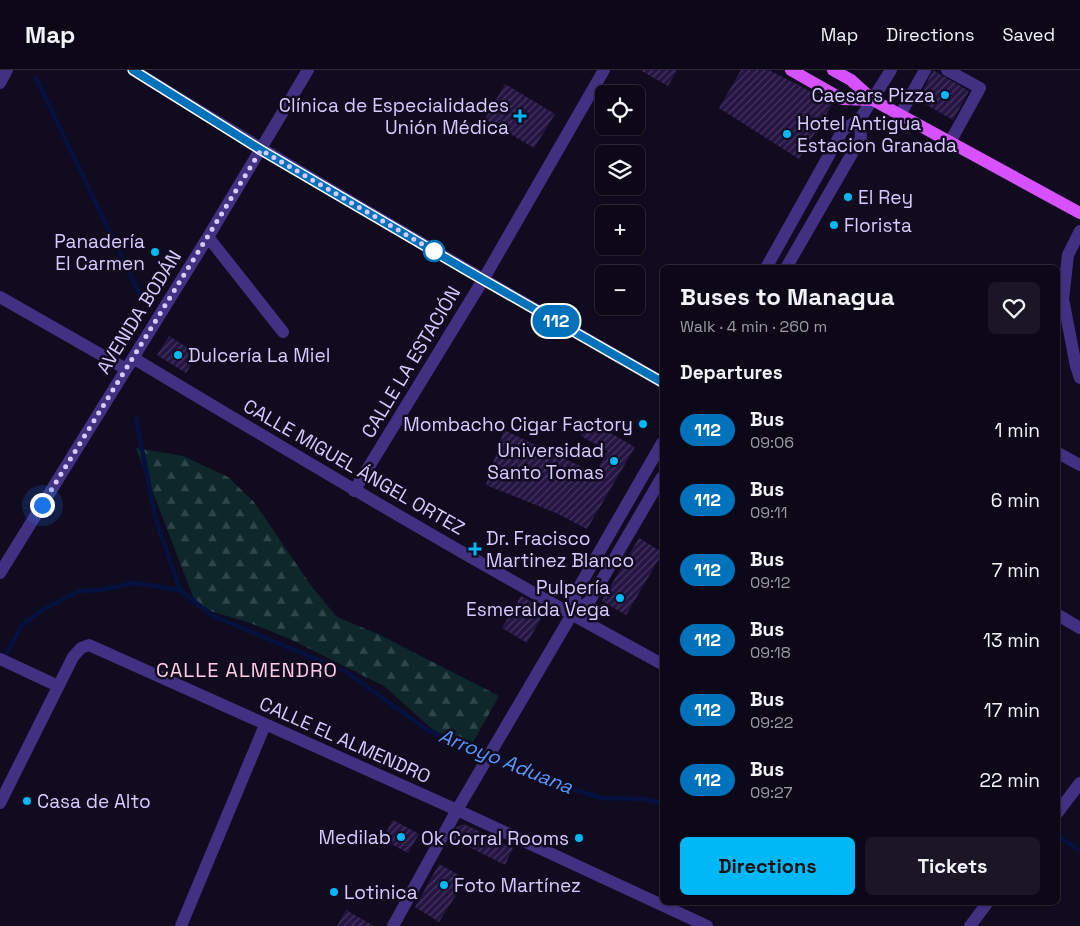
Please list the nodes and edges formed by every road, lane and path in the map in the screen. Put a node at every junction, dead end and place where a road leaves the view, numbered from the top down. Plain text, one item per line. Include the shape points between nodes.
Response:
1 (8, 70) edge
2 (133, 70) edge
3 (308, 70) edge
4 (604, 70) edge
5 (791, 70) edge
6 (833, 70) edge
7 (890, 70) edge
8 (925, 70) edge
9 (947, 70) edge
10 (0, 82) edge
11 (873, 100) junction
12 (900, 115) junction
13 (860, 119) junction
14 (950, 142) junction
15 (261, 150) junction
16 (804, 199) junction
17 (820, 209) junction
18 (1080, 213) edge
19 (1080, 231) edge
20 (208, 237) junction
21 (768, 265) edge
22 (788, 265) edge
23 (483, 280) junction
24 (0, 297) edge
25 (283, 332) dead end
26 (133, 358) junction
27 (126, 369) junction
28 (1080, 378) edge
29 (660, 381) edge
30 (660, 447) edge
31 (1060, 454) edge
32 (1080, 465) edge
33 (660, 480) edge
34 (354, 491) junction
35 (627, 505) junction
36 (641, 513) junction
37 (0, 573) edge
38 (574, 612) junction
39 (1060, 616) edge
40 (1080, 628) edge
41 (0, 659) edge
42 (660, 663) edge
43 (58, 686) junction
44 (266, 725) junction
45 (1080, 783) edge
46 (0, 803) edge
47 (1060, 809) edge
48 (457, 810) junction
49 (660, 904) edge
50 (662, 905) edge
51 (986, 905) edge
52 (181, 926) edge
53 (393, 926) edge
54 (707, 926) edge
55 (970, 926) edge

1 - 10 street
2 - 15 street
3 - 15 street, AVENIDA BODÁN
4 - 23 street, CALLE LA ESTACIÓN
5 - 11 main road via 842,99
6 - 11 main road via 851,80
7 - 11 street
8 - 12 street
9 - 14 street via 980,88
11 - 12 main road
11 - 13 street
12 - 14 main road
13 - 16 street via 843,130
13 - 17 street via 861,138
14 - 18 main road
15 - 20 street, AVENIDA BODÁN
15 - 23 street
16 - 17 street
16 - 21 street
17 - 22 street
19 - 28 street via 1068,255 1063,299
20 - 25 street
20 - 26 street, AVENIDA BODÁN
23 - 29 street
23 - 34 street, CALLE LA ESTACIÓN
24 - 27 street
26 - 27 street, AVENIDA BODÁN
26 - 34 street, CALLE MIGUEL ÁNGEL ORTEZ
27 - 37 street, AVENIDA BODÁN
30 - 35 street
31 - 32 street
33 - 36 street
34 - 38 street, CALLE MIGUEL ÁNGEL ORTEZ
35 - 36 street
35 - 38 street via 575,594
36 - 38 street via 589,602
38 - 42 street, CALLE MIGUEL ÁNGEL ORTEZ
38 - 48 street
39 - 40 street
41 - 43 street
43 - 44 street, CALLE EL ALMENDRO via 73,657 89,645
43 - 46 street
44 - 48 street, CALLE EL ALMENDRO
44 - 52 street
45 - 47 street
48 - 49 street, CALLE EL ALMENDRO
48 - 53 street
50 - 54 street, CALLE EL ALMENDRO
51 - 55 street

